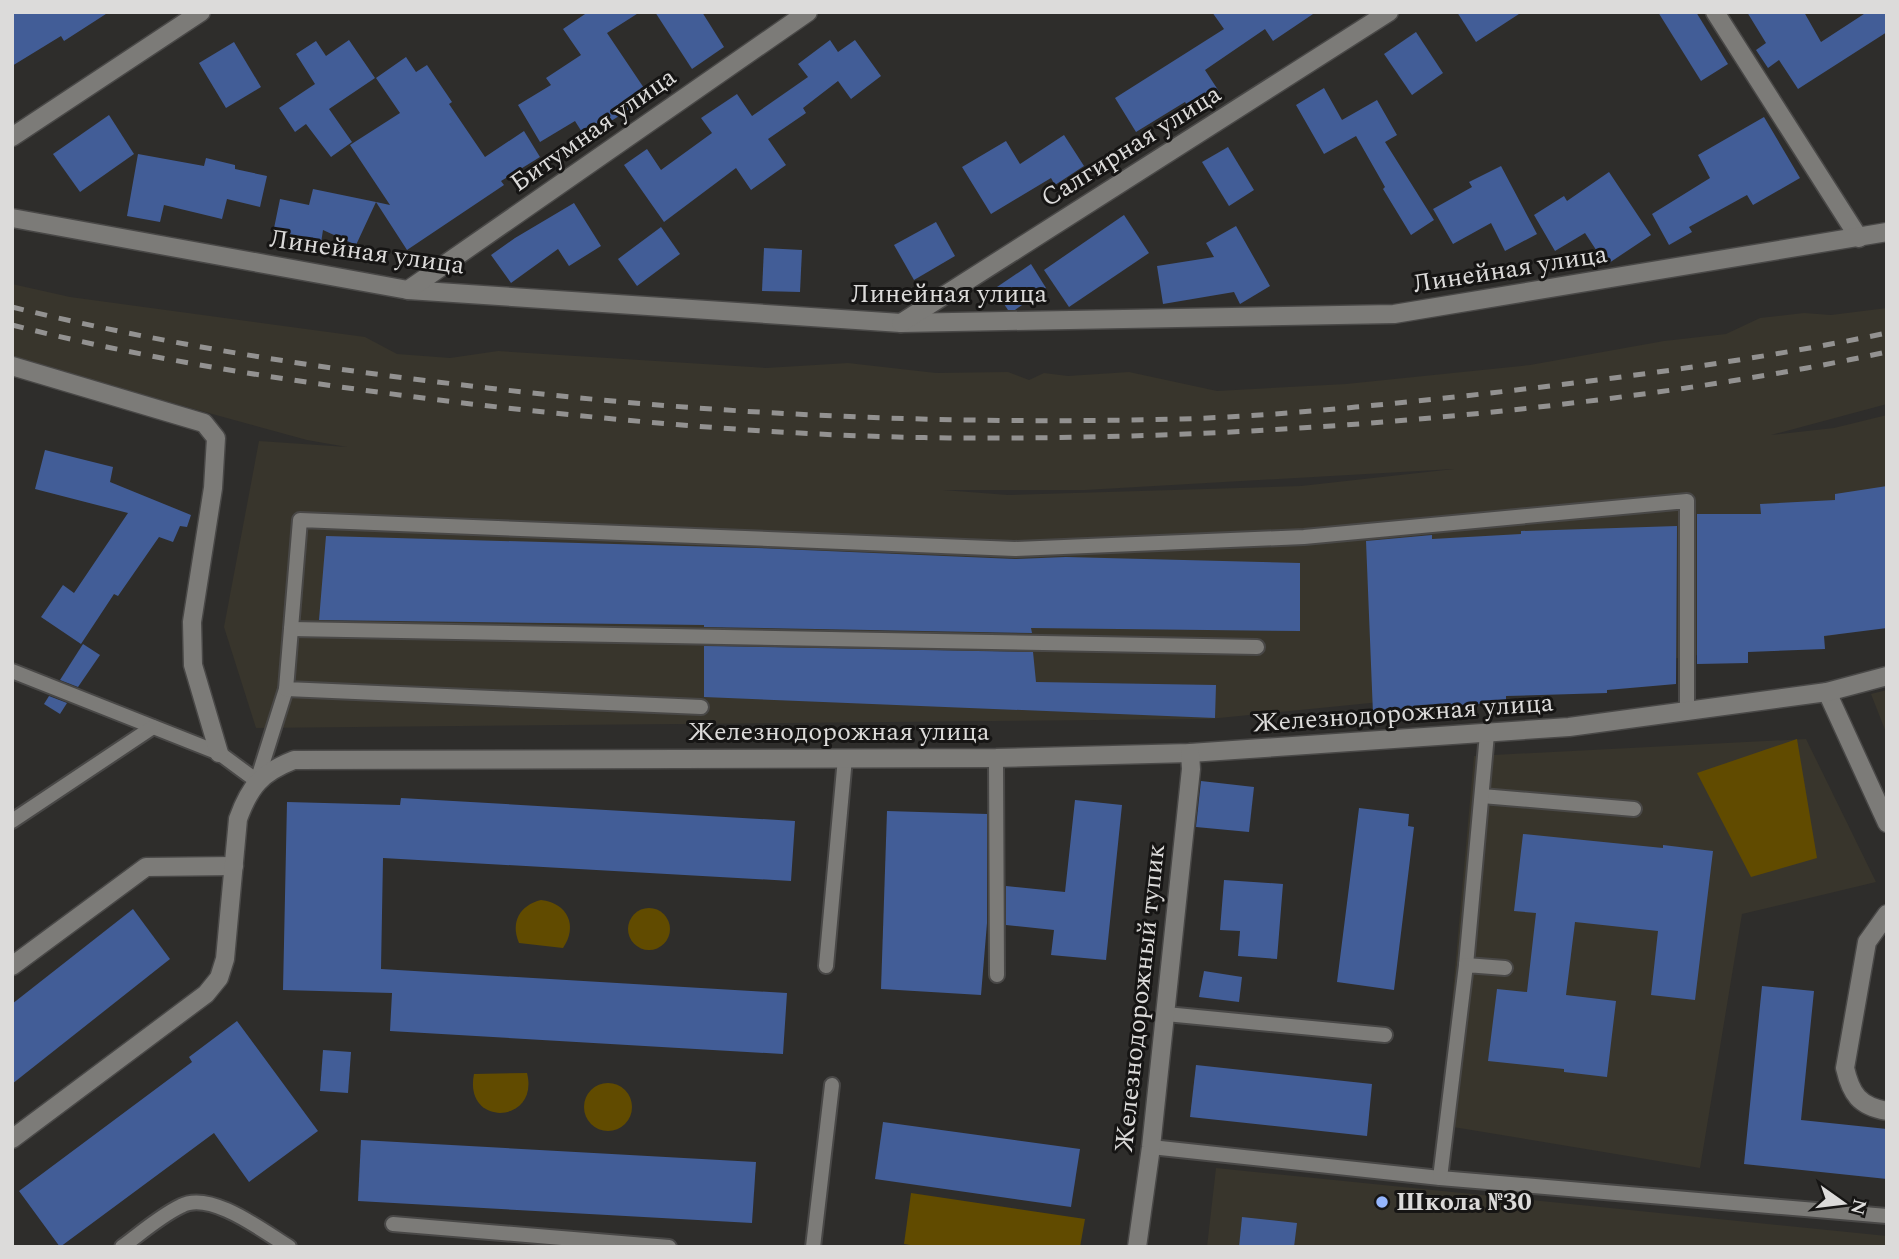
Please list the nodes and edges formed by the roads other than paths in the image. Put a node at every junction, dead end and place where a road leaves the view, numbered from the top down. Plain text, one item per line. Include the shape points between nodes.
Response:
1 (201, 12) edge
2 (808, 12) edge
3 (1389, 12) edge
4 (1715, 12) edge
5 (12, 137) edge
6 (12, 218) edge
7 (1887, 232) edge
8 (1859, 238) junction
9 (408, 290) junction
10 (901, 323) junction
11 (12, 366) edge
12 (291, 629) junction
13 (1258, 647) dead end
14 (12, 671) edge
15 (1887, 676) edge
16 (286, 689) junction
17 (1827, 692) junction
18 (701, 706) dead end
19 (1687, 711) junction
20 (153, 727) junction
21 (1487, 734) junction
22 (219, 753) junction
23 (1190, 754) junction
24 (845, 758) junction
25 (996, 758) junction
26 (257, 781) junction
27 (1482, 796) junction
28 (1634, 809) dead end
29 (12, 821) edge
30 (1887, 823) edge
31 (234, 866) junction
32 (1887, 914) edge
33 (1466, 965) junction
34 (12, 966) edge
35 (826, 966) dead end
36 (1505, 968) dead end
37 (997, 975) dead end
38 (1166, 1014) junction
39 (1385, 1035) dead end
40 (832, 1085) dead end
41 (1887, 1111) edge
42 (12, 1139) edge
43 (1152, 1147) junction
44 (1440, 1178) junction
45 (1887, 1216) edge
46 (393, 1224) dead end
47 (122, 1247) edge
48 (289, 1247) edge
49 (669, 1247) edge
50 (813, 1247) edge
51 (1137, 1247) edge

1 - 5 street
2 - 9 street, Битумная улица
3 - 10 street, Салгирная улица
4 - 8 street
6 - 9 street, Линейная улица
7 - 8 street, Линейная улица
8 - 10 street, Линейная улица via 1394,314
9 - 10 street, Линейная улица
11 - 22 street via 204,423 216,438 192,622 194,666
12 - 13 lane
12 - 16 lane
12 - 19 lane via 300,520 1015,549 1304,537 1687,502
14 - 20 lane
15 - 17 street, Железнодорожная улица
16 - 18 lane
16 - 26 lane
17 - 19 street, Железнодорожная улица
17 - 30 street
19 - 21 street, Железнодорожная улица
20 - 22 lane
20 - 29 lane
21 - 23 street, Железнодорожная улица
21 - 27 lane
22 - 26 lane
23 - 25 street, Железнодорожная улица
23 - 38 street, Железнодорожный тупик
24 - 25 street, Железнодорожная улица
24 - 26 street, Железнодорожная улица via 294,760
24 - 35 lane
25 - 37 lane
26 - 31 street via 238,819
27 - 28 lane
27 - 33 lane
31 - 34 street via 146,867
31 - 42 street via 225,959 219,978 206,994
32 - 41 street via 1867,942 1845,1068 1857,1097 1870,1108
33 - 36 lane
33 - 44 lane
38 - 39 lane
38 - 43 street, Железнодорожный тупик
40 - 50 lane
43 - 44 lane
43 - 51 street, Железнодорожный тупик
44 - 45 lane
46 - 49 lane
47 - 48 lane via 182,1205 199,1200 249,1222

